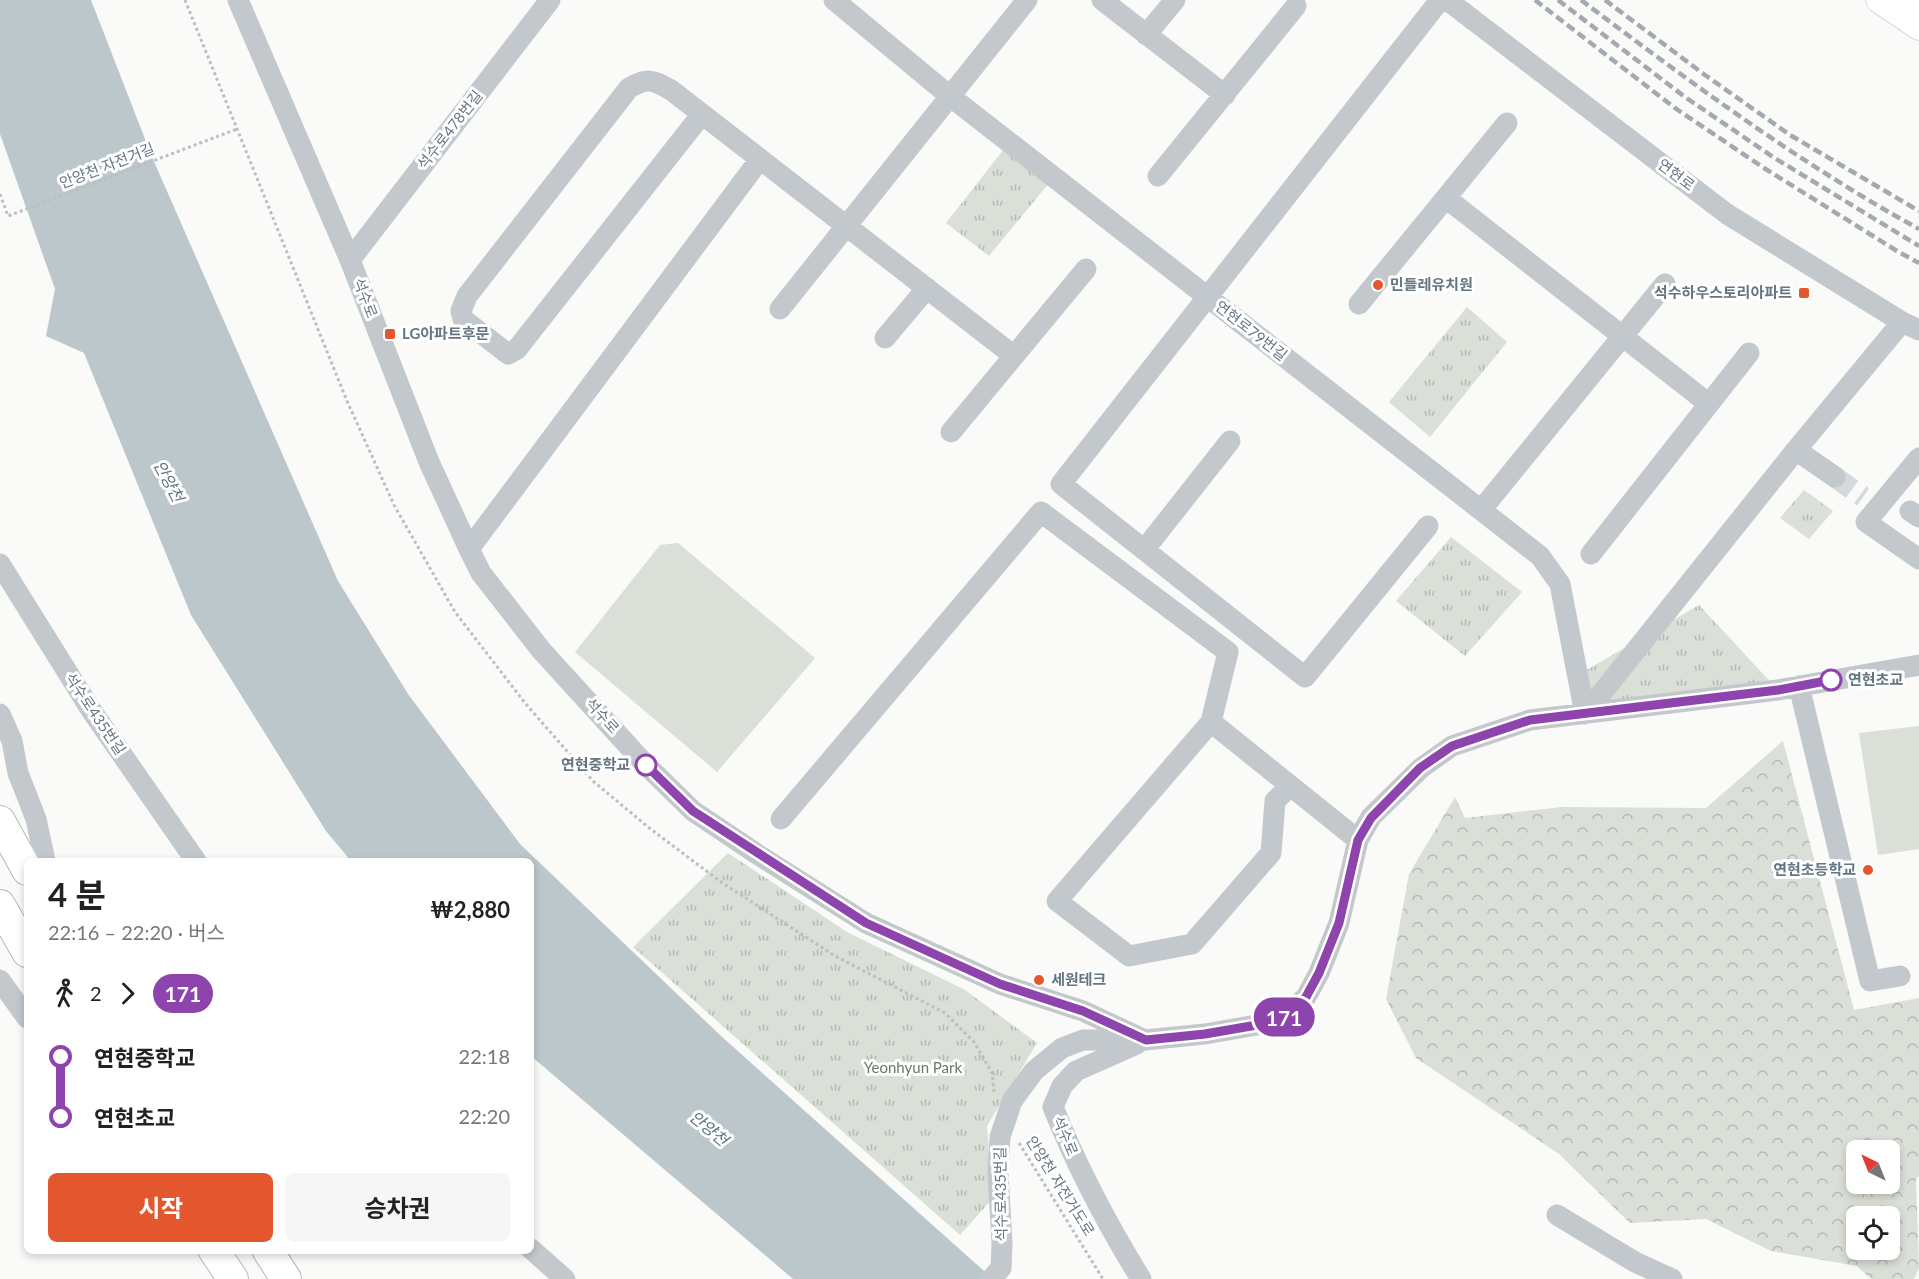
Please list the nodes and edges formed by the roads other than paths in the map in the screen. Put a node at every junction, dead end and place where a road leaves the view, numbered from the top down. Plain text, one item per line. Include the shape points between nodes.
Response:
1 (238, 0) edge
2 (550, 0) edge
3 (834, 0) edge
4 (1027, 0) edge
5 (1102, 0) edge
6 (1175, 0) edge
7 (1440, 0) edge
8 (1447, 0) edge
9 (1880, 0) edge
10 (1905, 0) edge
11 (1296, 6) dead end
12 (1919, 9) edge
13 (1919, 27) edge
14 (1146, 35) junction
15 (1225, 95) junction
16 (951, 97) junction
17 (702, 114) junction
18 (1506, 123) dead end
19 (760, 159) junction
20 (1158, 176) dead end
21 (1446, 198) junction
22 (847, 226) junction
23 (350, 260) junction
24 (1086, 268) dead end
25 (1665, 284) dead end
26 (927, 288) junction
27 (1208, 297) junction
28 (1359, 304) dead end
29 (780, 309) dead end
30 (1910, 326) edge
31 (1622, 337) junction
32 (885, 338) dead end
33 (1749, 353) dead end
34 (1014, 356) junction
35 (1709, 404) junction
36 (951, 432) dead end
37 (1230, 441) dead end
38 (1796, 450) junction
39 (1919, 458) edge
40 (1834, 477) tunnel mouth
41 (1482, 509) junction
42 (1428, 526) dead end
43 (469, 549) junction
44 (1144, 550) junction
45 (1591, 554) dead end
46 (1919, 559) edge
47 (0, 564) edge
48 (1919, 665) edge
49 (1798, 686) junction
50 (0, 714) edge
51 (1585, 714) junction
52 (1211, 722) junction
53 (1290, 786) junction
54 (781, 819) dead end
55 (0, 821) edge
56 (1358, 840) junction
57 (44, 858) edge
58 (194, 858) edge
59 (24, 865) edge
60 (0, 905) edge
61 (24, 947) edge
62 (1900, 976) dead end
63 (0, 980) edge
64 (24, 1014) edge
65 (1146, 1040) junction
66 (1557, 1215) dead end
67 (534, 1251) edge
68 (216, 1254) edge
69 (270, 1254) edge
70 (996, 1273) edge
71 (232, 1279) edge
72 (286, 1279) edge
73 (565, 1279) edge
74 (1141, 1279) edge
75 (1672, 1279) edge

1 - 23 street, 석수로
2 - 23 street, 석수로478번길
3 - 16 street, 연현로79번길
4 - 16 street
5 - 14 street
6 - 14 street
7 - 27 street
8 - 30 street, 연현로 via 1727,214
9 - 13 main road
10 - 12 highway
11 - 15 street
14 - 15 street
15 - 20 street
16 - 22 street
16 - 27 street, 연현로79번길
17 - 17 street via 654,81 642,81 629,88 467,296 461,311 463,319 507,354 518,349
17 - 19 street
18 - 21 street
19 - 22 street
19 - 43 street
21 - 28 street
21 - 31 street
22 - 26 street
22 - 29 street
23 - 43 street, 석수로 via 429,462
24 - 34 street
25 - 31 street
26 - 32 street
26 - 34 street
27 - 41 street, 연현로79번길
27 - 44 street via 1061,484
30 - 38 street
31 - 35 street
31 - 41 street
33 - 35 street
34 - 36 street
35 - 45 street
37 - 44 street
38 - 40 street
38 - 51 street
39 - 46 street via 1871,502 1866,522
41 - 51 street, 연현로79번길 via 1540,556 1560,584
42 - 44 street via 1305,677
43 - 65 street, 석수로 via 481,573 541,650 693,811 866,923 1000,984 1083,1011
47 - 58 street, 석수로435번길 via 91,710
48 - 49 street
49 - 51 street
49 - 62 street via 1870,981
50 - 57 street via 12,741
51 - 56 street via 1530,720 1452,746 1420,768 1371,818
52 - 53 street
52 - 53 street via 1057,901 1128,956 1192,945 1271,853 1275,801
52 - 54 street via 1228,652 1041,512
53 - 56 street
55 - 59 highway
56 - 65 street via 1339,923 1306,997 1280,1021
60 - 61 highway
63 - 64 street
65 - 70 street, 석수로435번길 via 1083,1040 1062,1048 1034,1071 1012,1101 1000,1137 1002,1244
65 - 74 street, 석수로 via 1076,1071 1062,1086 1053,1107 1089,1188
66 - 75 street via 1635,1262
67 - 73 street
68 - 71 highway
69 - 72 highway

